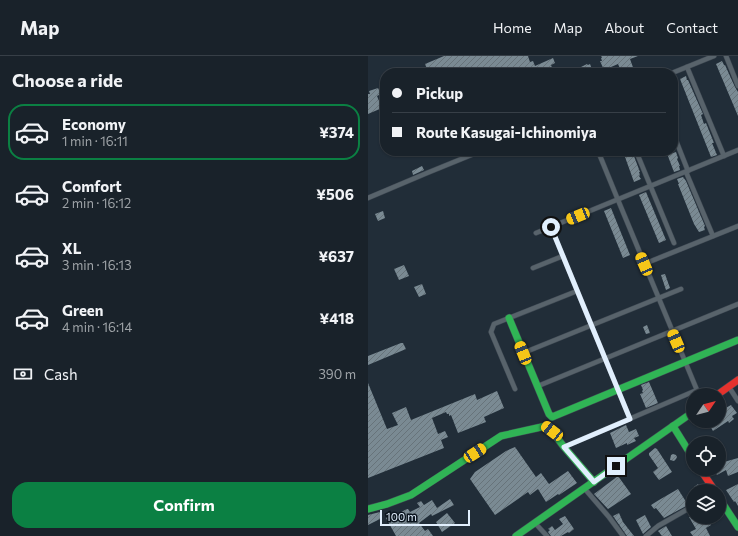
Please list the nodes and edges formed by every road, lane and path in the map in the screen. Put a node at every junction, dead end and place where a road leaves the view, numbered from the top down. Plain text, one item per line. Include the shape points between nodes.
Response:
1 (714, 56) edge
2 (726, 56) edge
3 (687, 67) junction
4 (678, 71) edge
5 (738, 86) edge
6 (678, 147) edge
7 (738, 150) edge
8 (469, 156) edge
9 (600, 156) edge
10 (638, 156) edge
11 (724, 156) junction
12 (687, 171) junction
13 (651, 186) junction
14 (368, 198) edge
15 (618, 200) junction
16 (738, 226) edge
17 (551, 227) junction
18 (536, 233) dead end
19 (713, 236) junction
20 (674, 243) dead end
21 (563, 256) junction
22 (644, 264) junction
23 (533, 268) dead end
24 (680, 289) dead end
25 (577, 291) junction
26 (658, 298) junction
27 (738, 304) edge
28 (509, 318) junction
29 (592, 325) junction
30 (672, 331) junction
31 (738, 340) edge
32 (523, 353) junction
33 (605, 358) junction
34 (685, 362) junction
35 (738, 380) edge
36 (538, 386) junction
37 (729, 386) junction
38 (696, 388) edge
39 (726, 388) edge
40 (515, 389) dead end
41 (618, 389) junction
42 (686, 398) edge
43 (738, 401) edge
44 (686, 417) edge
45 (630, 419) junction
46 (673, 426) junction
47 (564, 447) junction
48 (686, 447) edge
49 (594, 482) junction
50 (584, 488) junction
51 (368, 509) edge
52 (726, 509) edge
53 (686, 510) edge
54 (535, 523) junction
55 (738, 527) edge
56 (516, 536) edge
57 (547, 536) edge
58 (623, 536) edge
59 (646, 536) edge

1 - 3 street
2 - 5 street
3 - 4 street
3 - 11 street
6 - 12 street
7 - 11 street
8 - 14 street
9 - 15 street
10 - 13 street
11 - 12 street
12 - 13 street
12 - 19 street
13 - 15 street
13 - 20 street
15 - 17 street
15 - 22 street
16 - 19 street
17 - 18 street
17 - 21 street
19 - 22 street
21 - 23 street
21 - 25 street
22 - 26 street
24 - 26 street
25 - 28 street
25 - 29 street
26 - 29 street
26 - 30 street
27 - 30 street
28 - 32 street
28 - 40 street via 494,324 491,332
29 - 32 street
29 - 33 street
30 - 33 street
30 - 34 street
31 - 34 street
32 - 36 street
33 - 36 street
33 - 41 street
34 - 38 street
34 - 41 street
35 - 37 street
36 - 41 street via 552,417
37 - 39 street
37 - 43 street
41 - 45 street
42 - 45 street
44 - 46 street
45 - 47 street
46 - 48 street
46 - 49 street
47 - 49 street
47 - 51 street via 546,426 501,436 411,495
49 - 50 street
50 - 54 street
50 - 58 street
52 - 55 street
53 - 59 street
54 - 56 street
54 - 57 street

